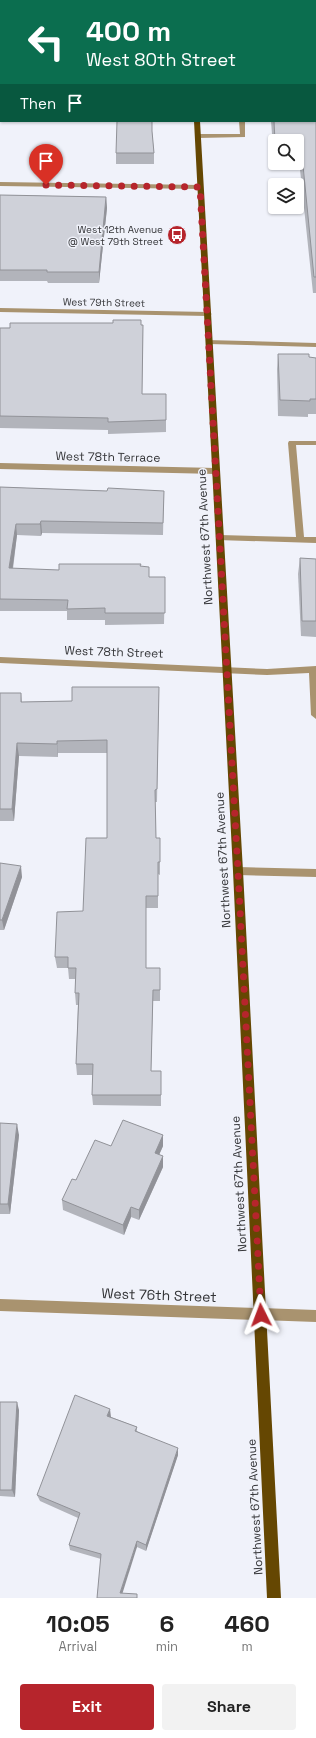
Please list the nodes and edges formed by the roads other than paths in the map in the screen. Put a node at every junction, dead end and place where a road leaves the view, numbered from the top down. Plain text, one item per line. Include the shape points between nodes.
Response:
1 (197, 122) edge
2 (242, 122) edge
3 (198, 136) junction
4 (0, 184) edge
5 (200, 187) junction
6 (0, 310) edge
7 (208, 314) junction
8 (209, 342) junction
9 (316, 345) edge
10 (316, 443) edge
11 (0, 466) edge
12 (216, 471) junction
13 (220, 538) junction
14 (300, 539) junction
15 (316, 540) edge
16 (0, 660) edge
17 (227, 668) junction
18 (314, 669) edge
19 (316, 715) edge
20 (238, 871) junction
21 (316, 873) edge
22 (0, 1305) edge
23 (261, 1315) junction
24 (316, 1316) edge
25 (274, 1598) edge

1 - 3 main road, Northwest 67th Avenue
2 - 3 street via 243,136
3 - 5 main road, Northwest 67th Avenue
4 - 5 street
5 - 7 main road, Northwest 67th Avenue
6 - 7 street, West 79th Street
7 - 8 main road, Northwest 67th Avenue
8 - 9 street
8 - 12 main road, Northwest 67th Avenue
10 - 14 street via 292,443
11 - 12 street, West 78th Terrace
12 - 13 main road, Northwest 67th Avenue
13 - 14 street
13 - 17 main road, Northwest 67th Avenue
14 - 15 street
16 - 17 street, West 78th Street
17 - 18 street, West 78th Street via 267,672
17 - 20 main road, Northwest 67th Avenue
18 - 19 street
20 - 21 street
20 - 23 main road, Northwest 67th Avenue
22 - 23 street, West 76th Street
23 - 24 street, West 76th Street
23 - 25 main road, Northwest 67th Avenue

